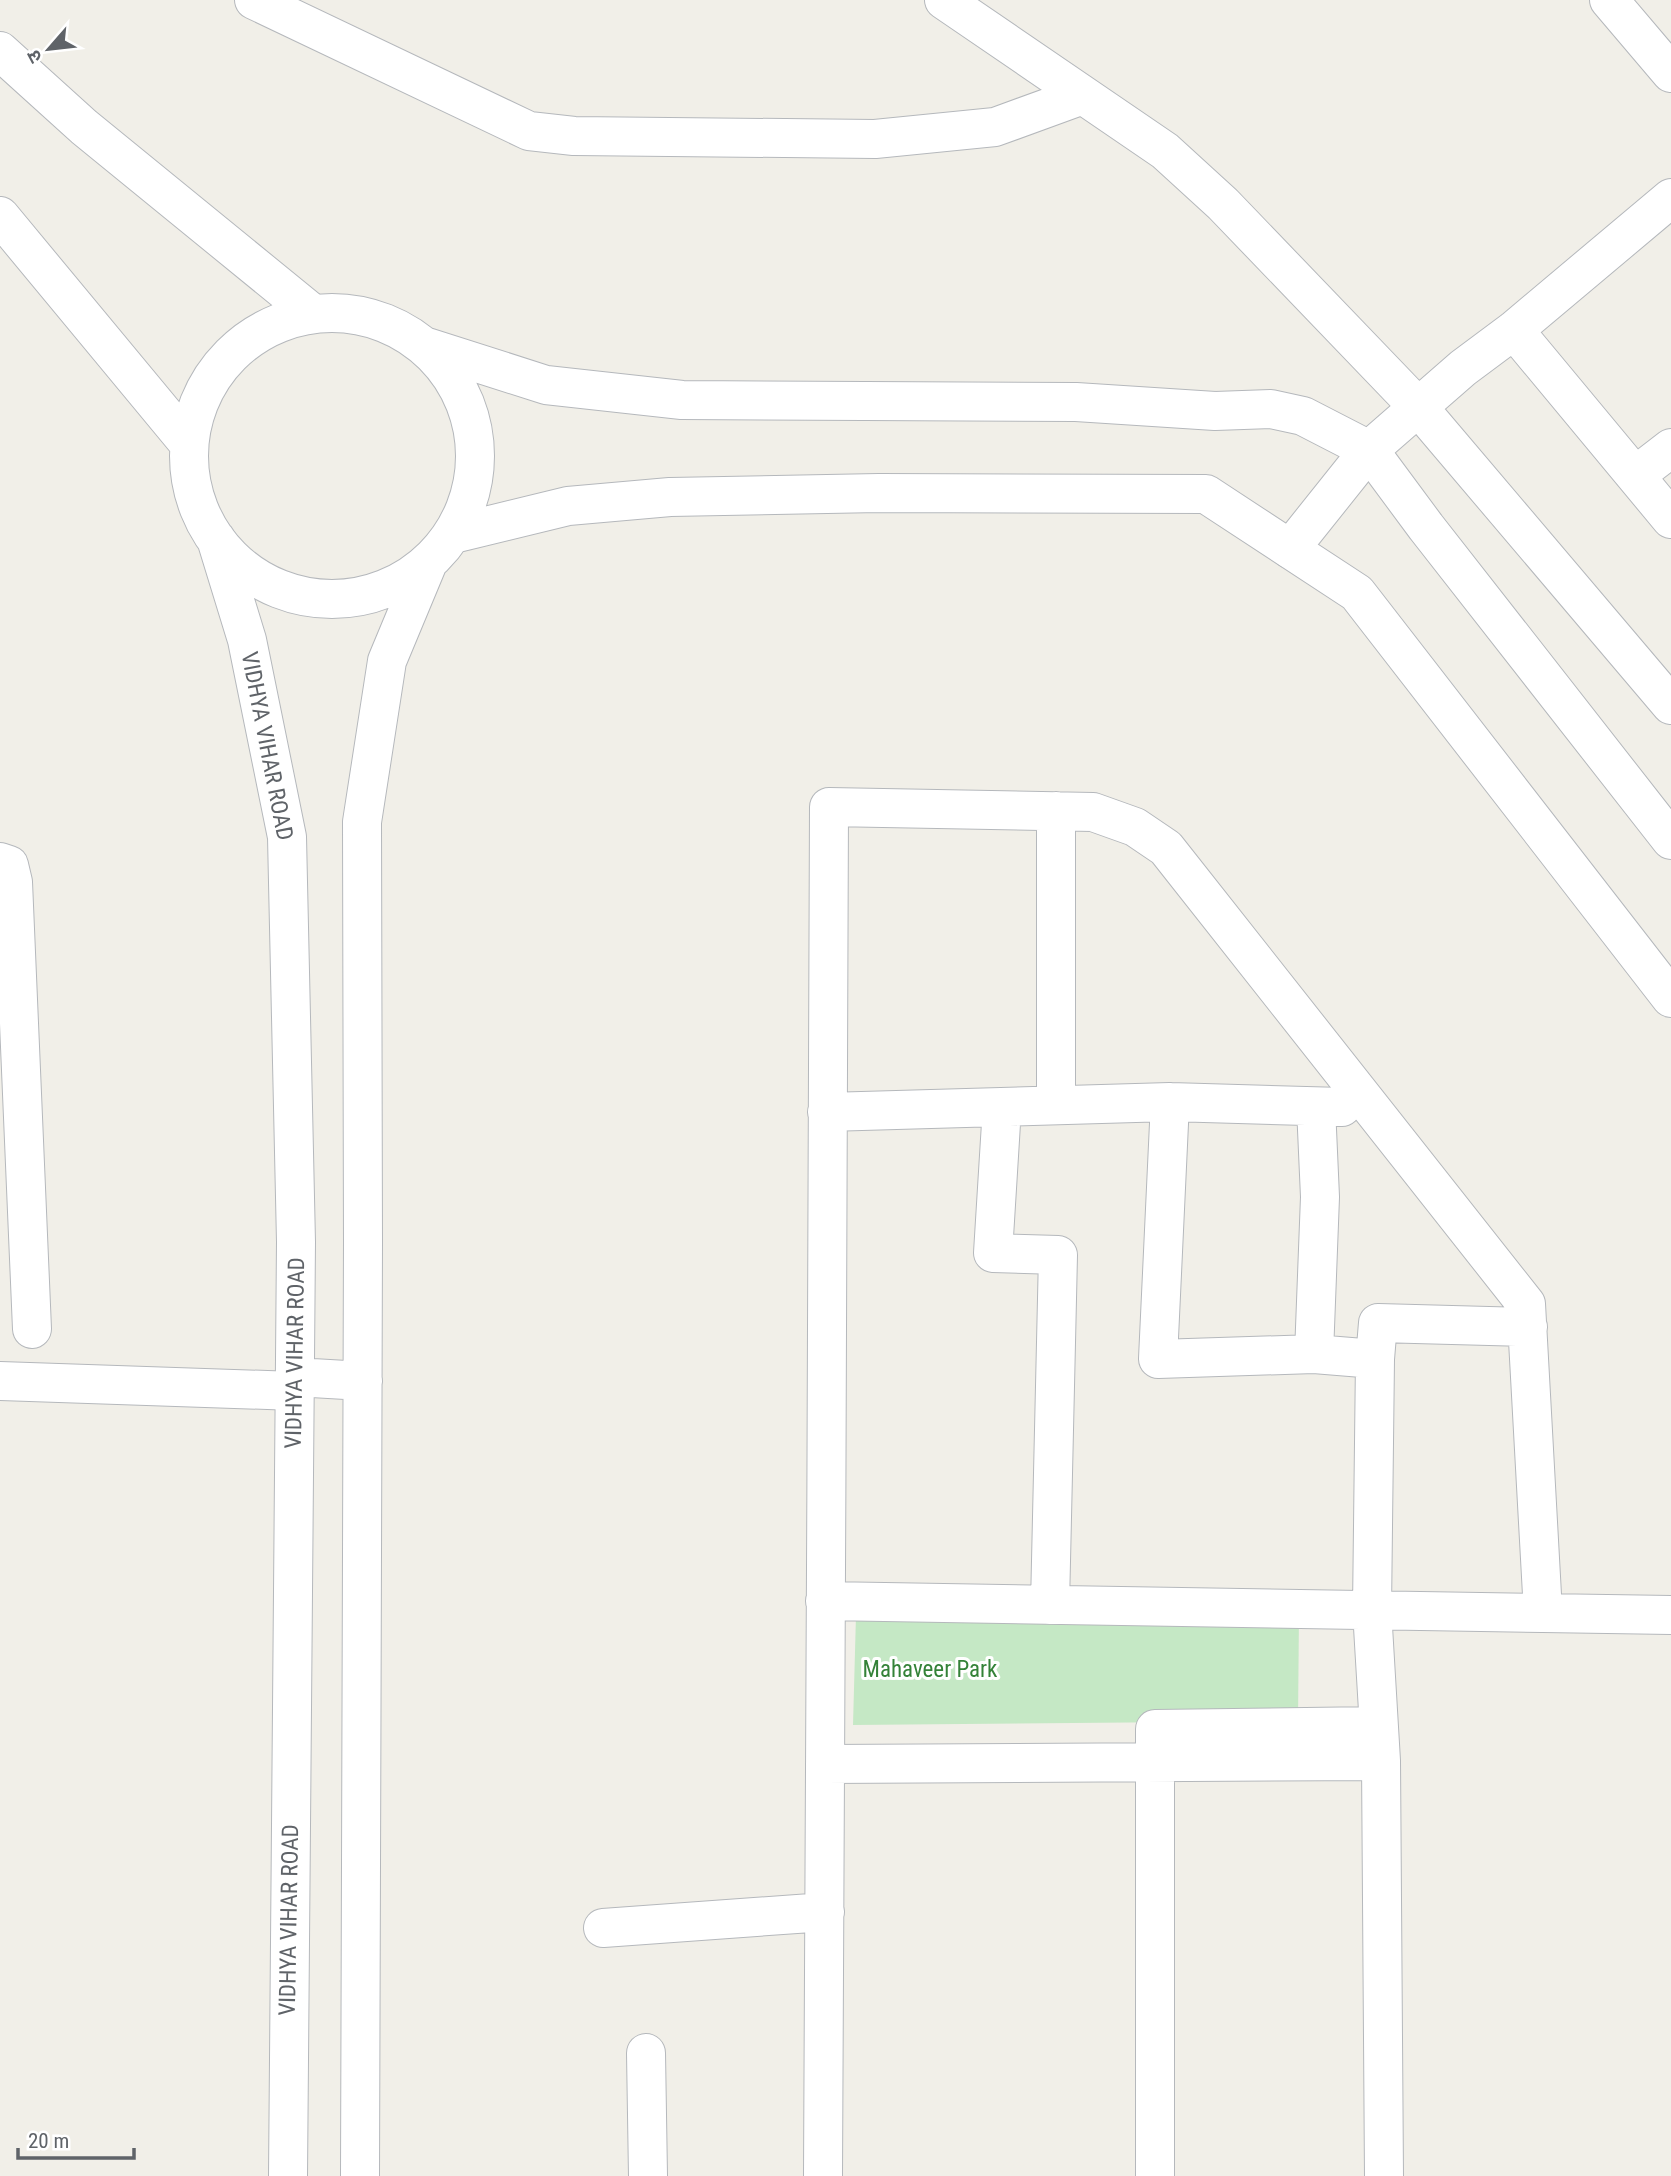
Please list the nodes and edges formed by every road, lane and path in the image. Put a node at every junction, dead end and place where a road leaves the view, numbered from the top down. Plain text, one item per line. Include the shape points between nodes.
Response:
1 (254, 0) edge
2 (944, 0) edge
3 (1609, 0) edge
4 (0, 51) edge
5 (1671, 73) edge
6 (1083, 95) junction
7 (1671, 198) edge
8 (0, 216) edge
9 (312, 313) junction
10 (1514, 330) junction
11 (424, 345) junction
12 (1419, 408) junction
13 (189, 444) junction
14 (1671, 448) edge
15 (1369, 450) junction
16 (1636, 475) junction
17 (1671, 519) edge
18 (453, 534) junction
19 (216, 539) junction
20 (1290, 549) junction
21 (427, 565) junction
22 (1671, 705) edge
23 (1056, 811) junction
24 (1671, 840) edge
25 (0, 862) edge
26 (1671, 998) edge
27 (1170, 1102) junction
28 (1056, 1105) junction
29 (1002, 1107) junction
30 (1316, 1107) junction
31 (1372, 1108) junction
32 (827, 1112) junction
33 (1528, 1328) junction
34 (32, 1329) dead end
35 (1314, 1354) junction
36 (1375, 1359) junction
37 (0, 1381) edge
38 (363, 1381) junction
39 (295, 1384) junction
40 (825, 1601) junction
41 (1050, 1605) junction
42 (1372, 1610) junction
43 (1543, 1613) junction
44 (1671, 1615) edge
45 (1381, 1761) junction
46 (1154, 1762) junction
47 (825, 1764) junction
48 (825, 1912) junction
49 (603, 1928) dead end
50 (646, 2053) dead end
51 (288, 2176) edge
52 (360, 2176) edge
53 (648, 2176) edge
54 (823, 2176) edge
55 (1154, 2176) edge
56 (1384, 2176) edge

1 - 6 street via 530,131 574,136 875,139 995,127
2 - 6 street
3 - 5 street
4 - 9 street via 84,127
6 - 12 street via 1165,151 1223,204
7 - 10 street
8 - 13 street
9 - 11 street via 369,317
9 - 13 street via 258,332 222,364 204,391
10 - 12 street
10 - 16 street
11 - 15 street via 546,385 682,400 1076,402 1215,411 1271,409 1303,416
11 - 18 street via 449,373 466,404 475,445 470,496
12 - 15 street
12 - 22 street
13 - 19 street via 193,490
14 - 16 street
15 - 20 street
15 - 24 street
16 - 17 street
18 - 20 street via 568,506 670,498 1206,494
18 - 21 street
19 - 21 street via 244,569 268,585 300,596 337,600 390,588
19 - 39 street, VIDHYA VIHAR ROAD via 247,640 287,837
20 - 26 street via 1357,593
21 - 38 street via 387,661 362,822
23 - 28 street
23 - 31 street via 1093,812 1135,827 1167,848
23 - 32 street via 829,807
25 - 34 street via 9,865 13,881
27 - 28 street
27 - 30 street
27 - 35 street via 1158,1359
28 - 29 street
29 - 32 street
29 - 41 street via 993,1253 1058,1255
30 - 31 street
30 - 35 street via 1320,1198
31 - 33 street via 1526,1304
32 - 40 street
33 - 36 street via 1378,1323
33 - 43 street
35 - 36 street
36 - 42 street
37 - 39 street
38 - 39 street
38 - 52 street
39 - 51 street, VIDHYA VIHAR ROAD
40 - 41 street
40 - 47 street
41 - 42 street
42 - 43 street
42 - 45 street
43 - 44 street
45 - 46 street
45 - 56 street
46 - 47 street
46 - 55 street
47 - 48 street
48 - 49 street
48 - 54 street
50 - 53 street

